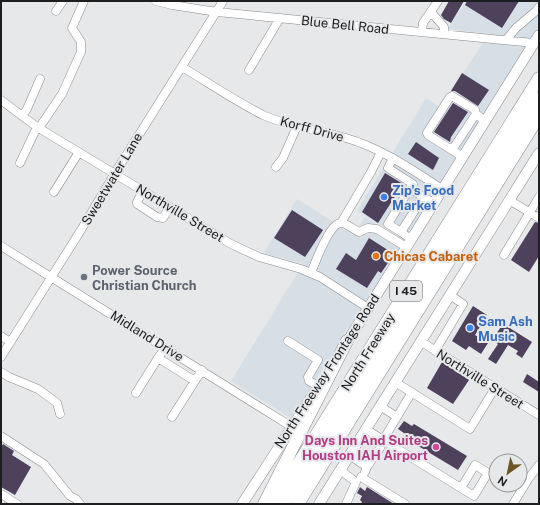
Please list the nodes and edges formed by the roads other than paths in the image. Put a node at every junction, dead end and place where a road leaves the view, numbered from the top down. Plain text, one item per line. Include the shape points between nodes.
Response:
1 (62, 1) edge
2 (84, 1) edge
3 (159, 1) edge
4 (223, 1) edge
5 (438, 1) edge
6 (539, 7) edge
7 (56, 11) dead end
8 (217, 12) junction
9 (431, 12) junction
10 (280, 18) junction
11 (422, 32) junction
12 (444, 34) junction
13 (537, 39) edge
14 (506, 40) junction
15 (182, 67) junction
16 (249, 70) dead end
17 (539, 78) edge
18 (40, 79) dead end
19 (539, 98) edge
20 (1, 100) edge
21 (476, 114) junction
22 (22, 116) junction
23 (539, 116) edge
24 (485, 120) junction
25 (297, 126) junction
26 (38, 127) junction
27 (452, 150) junction
28 (79, 152) junction
29 (381, 152) junction
30 (539, 153) edge
31 (463, 157) junction
32 (393, 158) junction
33 (20, 163) dead end
34 (276, 167) dead end
35 (115, 173) junction
36 (419, 174) junction
37 (411, 186) junction
38 (442, 189) junction
39 (143, 191) junction
40 (54, 192) dead end
41 (423, 197) junction
42 (539, 197) edge
43 (509, 200) junction
44 (434, 203) junction
45 (170, 207) junction
46 (529, 212) junction
47 (539, 218) edge
48 (341, 223) junction
49 (400, 232) junction
50 (408, 243) junction
51 (1, 246) edge
52 (504, 255) dead end
53 (311, 274) junction
54 (51, 277) junction
55 (450, 295) junction
56 (368, 308) junction
57 (1, 336) edge
58 (288, 341) dead end
59 (347, 341) junction
60 (420, 341) junction
61 (10, 342) junction
62 (165, 348) junction
63 (434, 350) junction
64 (1, 356) edge
65 (158, 358) junction
66 (202, 370) junction
67 (1, 372) edge
68 (195, 381) junction
69 (395, 382) junction
70 (318, 386) junction
71 (495, 388) junction
72 (412, 392) junction
73 (136, 393) dead end
74 (380, 406) junction
75 (60, 414) dead end
76 (539, 416) edge
77 (172, 417) dead end
78 (397, 417) junction
79 (292, 427) junction
80 (366, 429) junction
81 (1, 436) edge
82 (383, 440) junction
83 (349, 455) junction
84 (539, 465) edge
85 (367, 467) junction
86 (340, 470) junction
87 (359, 479) junction
88 (461, 488) dead end
89 (1, 494) edge
90 (17, 504) edge
91 (80, 504) edge
92 (242, 504) edge
93 (264, 504) edge
94 (273, 504) edge
95 (284, 504) edge
96 (298, 504) edge
97 (319, 504) edge
98 (346, 504) edge
99 (405, 504) edge
100 (513, 504) edge

1 - 7 street
2 - 26 street via 72,28 81,42 81,52 62,94
3 - 8 street, Blue Bell Road
4 - 8 street, Sweetwater Lane
5 - 9 street
6 - 14 street
8 - 10 street, Blue Bell Road
8 - 15 street, Sweetwater Lane
9 - 11 street via 423,24
9 - 12 street via 444,28
10 - 11 street, Blue Bell Road
10 - 16 street
11 - 12 street, Blue Bell Road
12 - 14 street, Blue Bell Road
13 - 14 street, Blue Bell Road
13 - 24 main road, North Freeway Frontage Road
15 - 25 street, Korff Drive via 264,115
15 - 35 street, Sweetwater Lane
17 - 94 highway, North Freeway / I 45
18 - 22 street
19 - 95 highway, North Freeway / I 45
20 - 22 street, Northville Street
21 - 24 street
21 - 27 street
21 - 27 street via 475,110 450,97 427,133
22 - 26 street, Northville Street
23 - 96 highway, North Freeway / I 45
24 - 31 main road, North Freeway Frontage Road
25 - 29 street, Korff Drive via 346,138
25 - 34 street via 283,158
26 - 28 street, Northville Street
26 - 33 street
27 - 31 street
28 - 35 street, Northville Street
28 - 40 street
29 - 32 street, Korff Drive
29 - 48 street
30 - 43 main road
31 - 38 main road, North Freeway Frontage Road
32 - 36 street, Korff Drive
32 - 37 street via 388,168
35 - 39 street, Northville Street
35 - 54 street, Sweetwater Lane
36 - 37 street
36 - 38 street, Korff Drive
37 - 41 street
37 - 49 street via 388,224
38 - 44 main road, North Freeway Frontage Road
39 - 45 street, Northville Street
39 - 45 street via 137,204 157,217 163,218
41 - 44 street
41 - 49 street
42 - 46 street
43 - 46 street
43 - 55 main road
44 - 50 main road, North Freeway Frontage Road
45 - 53 street, Northville Street via 244,251
46 - 47 street
46 - 52 street
48 - 50 street via 359,232 368,228 377,229
48 - 53 street via 332,229
49 - 50 street
50 - 56 main road, North Freeway Frontage Road
51 - 54 street, Midland Drive
53 - 56 street, Northville Street
54 - 61 street, Sweetwater Lane
54 - 62 street, Midland Drive
55 - 60 main road
55 - 63 street via 463,304
56 - 59 main road, North Freeway Frontage Road
57 - 61 street
58 - 70 street via 318,360 308,377 309,381
59 - 70 main road, North Freeway Frontage Road
59 - 93 highway
60 - 63 street, Northville Street
60 - 69 main road
61 - 64 street, Sweetwater Lane
62 - 65 street
62 - 66 street, Midland Drive
63 - 71 street, Northville Street
65 - 68 street
65 - 73 street
66 - 68 street
66 - 79 street, Midland Drive
67 - 75 street via 38,389 57,403
68 - 77 street
69 - 72 street
69 - 74 main road
70 - 79 main road, North Freeway Frontage Road
71 - 72 street via 470,429
71 - 76 street, Northville Street
72 - 78 street
74 - 78 street
74 - 80 main road
78 - 82 street
79 - 92 main road, North Freeway Frontage Road
80 - 82 street
80 - 83 main road
81 - 91 street via 44,464 70,496
82 - 85 street
82 - 88 street
83 - 85 street
83 - 86 main road
84 - 100 street
85 - 87 street
86 - 87 street
86 - 97 main road
87 - 98 street
87 - 99 street
89 - 90 street

